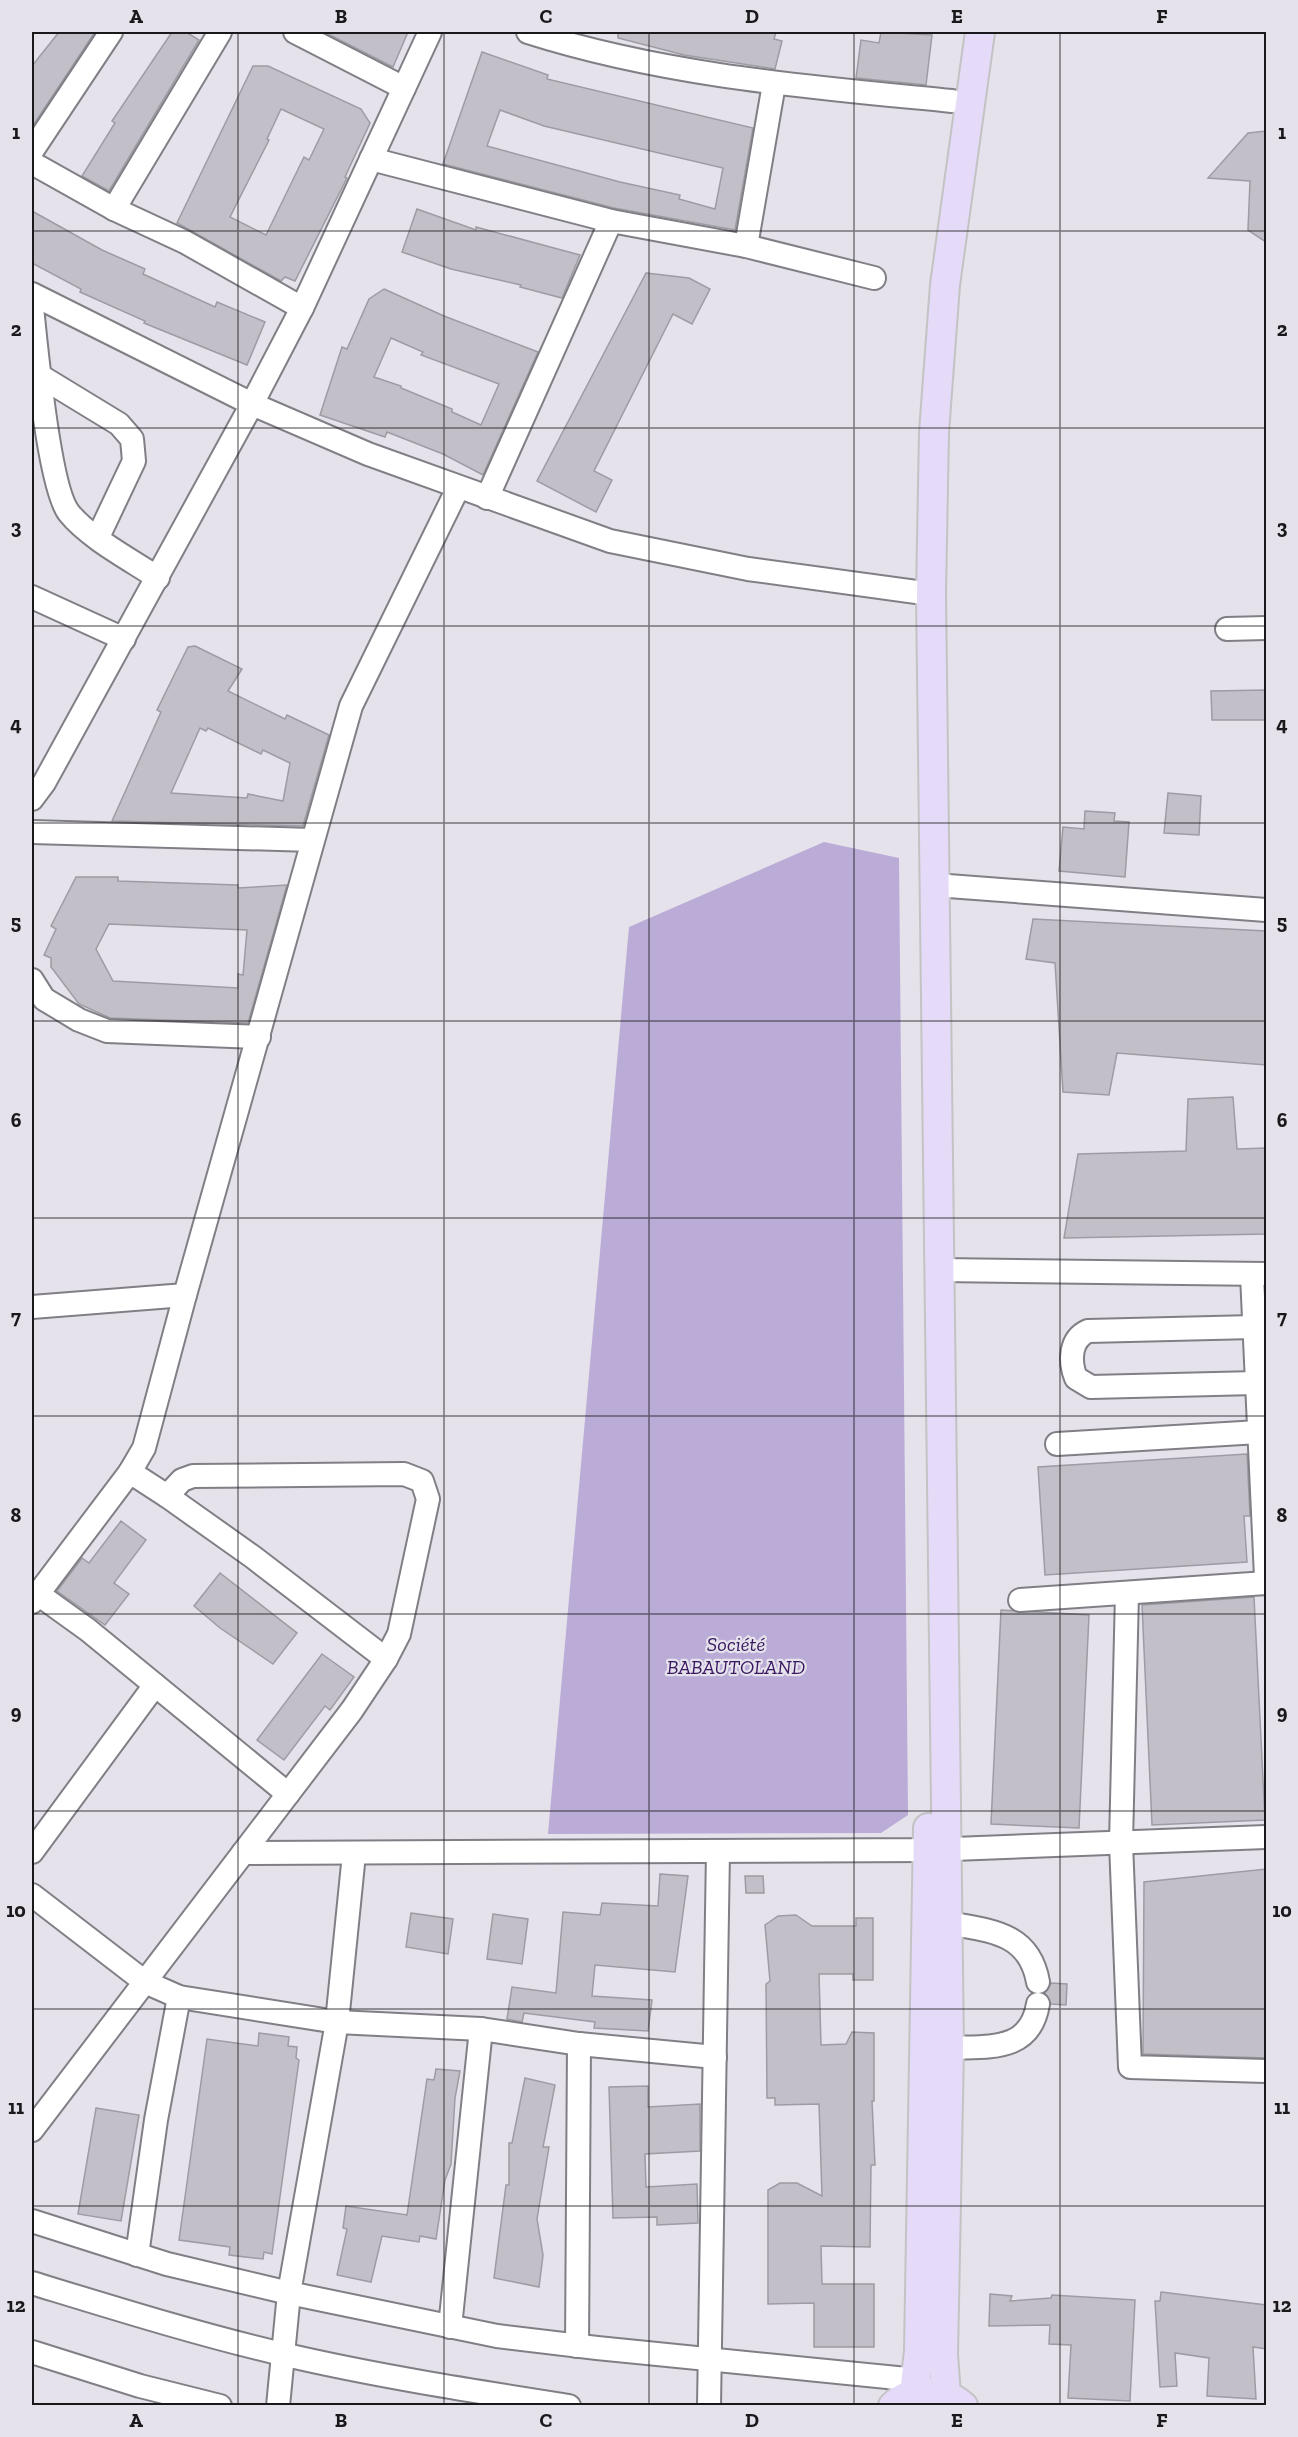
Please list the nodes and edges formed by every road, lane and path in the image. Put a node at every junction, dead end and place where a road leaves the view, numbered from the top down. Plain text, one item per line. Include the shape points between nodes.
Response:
1 (111, 32) edge
2 (220, 32) edge
3 (295, 32) edge
4 (430, 32) edge
5 (528, 32) edge
6 (961, 32) edge
7 (980, 32) edge
8 (774, 84) junction
9 (404, 88) junction
10 (952, 101) junction
11 (32, 151) edge
12 (371, 159) junction
13 (32, 163) edge
14 (114, 209) junction
15 (611, 221) junction
16 (746, 246) junction
17 (874, 278) dead end
18 (32, 294) edge
19 (32, 307) edge
20 (302, 308) junction
21 (35, 373) edge
22 (252, 405) junction
23 (458, 488) junction
24 (488, 498) junction
25 (98, 537) junction
26 (158, 578) junction
27 (923, 593) junction
28 (32, 597) edge
29 (1266, 628) edge
30 (1227, 629) dead end
31 (124, 639) junction
32 (38, 791) edge
33 (32, 834) edge
34 (312, 840) junction
35 (935, 885) junction
36 (1266, 910) edge
37 (32, 980) edge
38 (258, 1036) junction
39 (940, 1270) junction
40 (1259, 1275) edge
41 (185, 1295) junction
42 (32, 1307) edge
43 (1254, 1327) junction
44 (1256, 1383) junction
45 (1259, 1432) junction
46 (1057, 1443) dead end
47 (130, 1472) junction
48 (167, 1496) junction
49 (1266, 1577) edge
50 (1266, 1583) edge
51 (1127, 1593) junction
52 (35, 1598) edge
53 (1020, 1600) dead end
54 (386, 1659) junction
55 (155, 1684) junction
56 (288, 1794) junction
57 (1266, 1836) edge
58 (1121, 1843) junction
59 (938, 1850) junction
60 (718, 1851) junction
61 (32, 1852) edge
62 (243, 1853) junction
63 (354, 1854) junction
64 (32, 1894) edge
65 (948, 1923) junction
66 (145, 1982) junction
67 (179, 1997) junction
68 (337, 2022) junction
69 (481, 2029) junction
70 (579, 2044) junction
71 (949, 2048) junction
72 (715, 2057) junction
73 (1266, 2071) edge
74 (32, 2130) edge
75 (32, 2221) edge
76 (137, 2255) junction
77 (32, 2283) edge
78 (289, 2293) junction
79 (450, 2327) junction
80 (577, 2346) junction
81 (32, 2352) edge
82 (284, 2354) junction
83 (710, 2358) junction
84 (908, 2393) edge
85 (954, 2400) edge
86 (220, 2406) edge
87 (278, 2406) edge
88 (569, 2406) edge
89 (709, 2406) edge

1 - 11 street
2 - 14 street
3 - 9 street
4 - 9 street
5 - 8 street via 674,69
6 - 10 main road
7 - 27 main road via 945,285
8 - 10 street
8 - 16 street
9 - 12 street
10 - 27 main road via 939,194 918,443
12 - 15 street
12 - 20 street
13 - 14 street
14 - 20 street via 185,242
15 - 16 street
15 - 24 street
16 - 17 street
18 - 22 street
19 - 21 street
20 - 22 street
21 - 25 street via 62,502 70,514
21 - 25 street via 119,424 132,439 134,461
22 - 23 street
22 - 26 street
23 - 24 street
23 - 34 street via 351,706
24 - 27 street via 610,541 748,569
25 - 26 street
26 - 31 street
27 - 35 main road
27 - 59 main road
28 - 31 street
29 - 30 street
31 - 32 street
32 - 33 street
33 - 34 street
34 - 38 street
35 - 36 street
35 - 39 main road
37 - 38 street via 44,999 107,1031
38 - 41 street
39 - 40 street
39 - 59 main road
40 - 43 street
41 - 42 street
41 - 47 street via 144,1448
43 - 44 street
43 - 44 street via 1088,1331 1074,1344 1073,1372 1091,1388
44 - 45 street
45 - 46 street
45 - 49 street
47 - 48 street
47 - 52 street
48 - 54 street
48 - 54 street via 182,1479 193,1476 404,1474 422,1481 428,1499 399,1634
50 - 51 street
51 - 53 street
51 - 58 street
52 - 55 street
54 - 56 street
55 - 56 street
55 - 61 street
56 - 62 street
57 - 58 street
58 - 59 street
58 - 73 street via 1130,2067
59 - 60 street
59 - 65 main road
59 - 84 main road
60 - 63 street
60 - 72 street
62 - 63 street
62 - 66 street
63 - 68 street
64 - 66 street
65 - 71 main road
65 - 71 street via 1009,1938 1026,1952 1036,1971 1038,1993 1032,2025 1016,2040 996,2046
66 - 67 street
66 - 74 street
67 - 68 street
67 - 76 street
68 - 69 street
68 - 78 street
69 - 70 street
69 - 79 street
70 - 72 street
70 - 80 street
71 - 85 main road via 943,2355
72 - 83 street
75 - 76 street
76 - 78 street
77 - 82 street
78 - 79 street
78 - 82 street
79 - 80 street
80 - 83 street
81 - 86 street
82 - 87 street
82 - 88 street
83 - 84 street
83 - 89 street
84 - 85 main road via 924,2392

